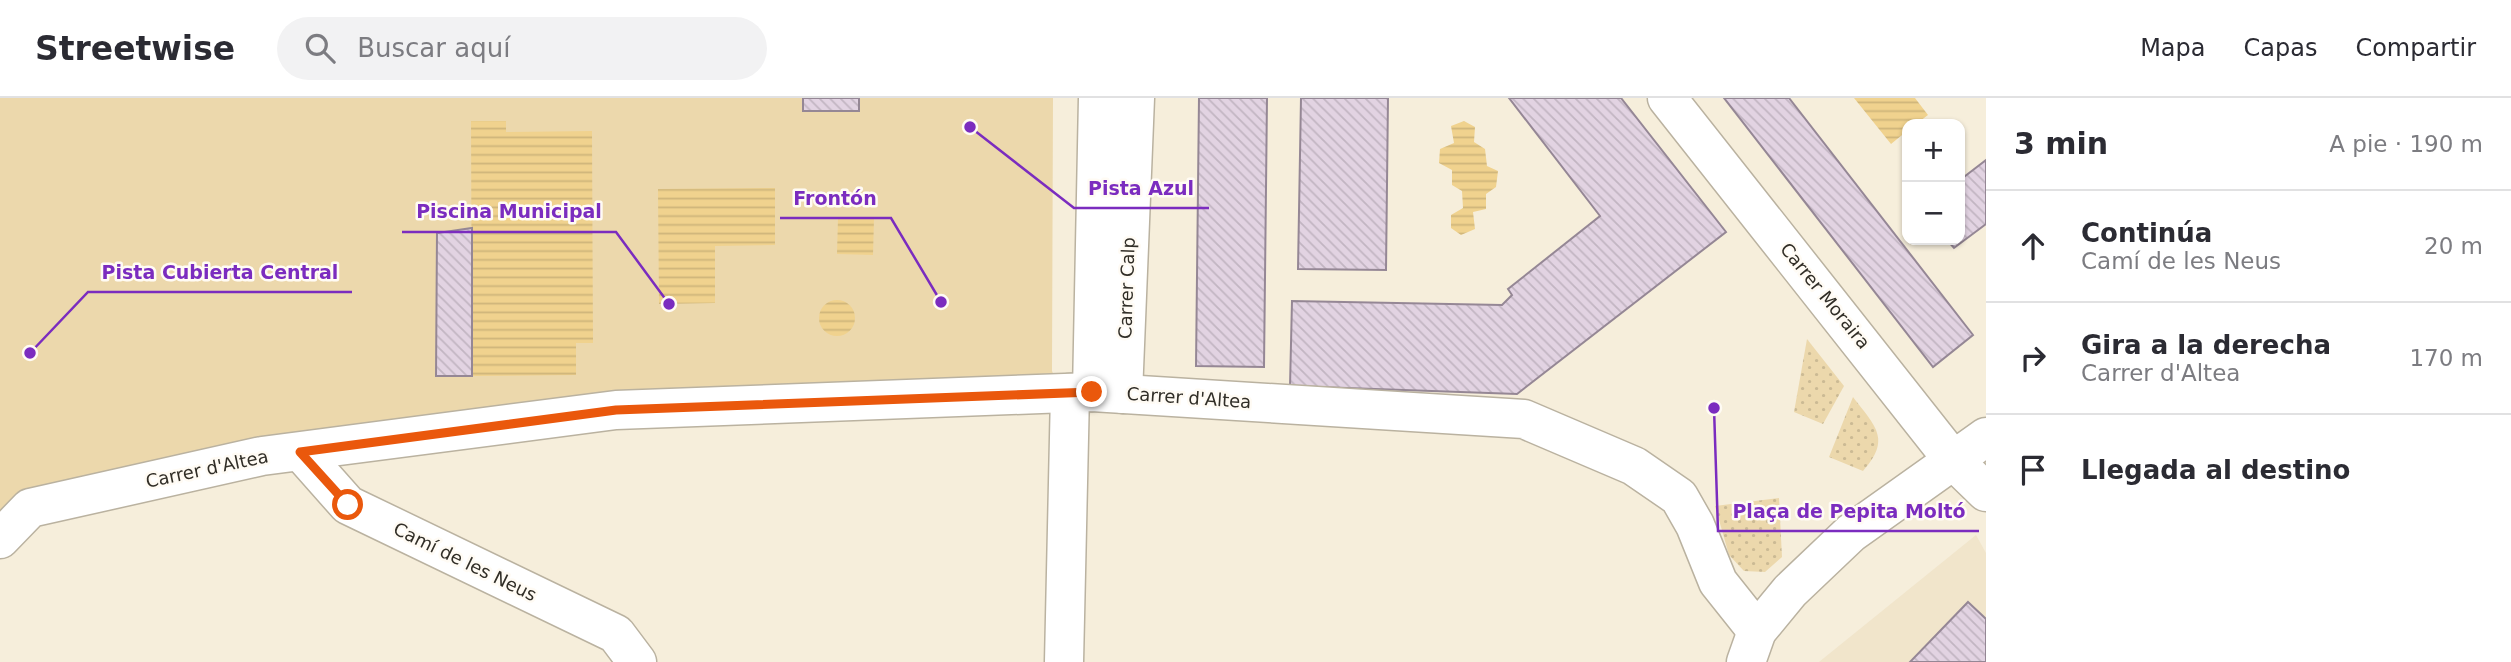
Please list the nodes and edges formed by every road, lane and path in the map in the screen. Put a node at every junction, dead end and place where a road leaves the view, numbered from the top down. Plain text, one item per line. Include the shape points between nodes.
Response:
1 (1098, 98) edge
2 (1135, 98) edge
3 (1667, 98) edge
4 (1095, 393) junction
5 (1986, 437) edge
6 (300, 452) junction
7 (1953, 460) junction
8 (1986, 492) edge
9 (0, 539) edge
10 (1751, 646) edge
11 (637, 662) edge
12 (1064, 662) edge

1 - 4 street, Carrer Calp
2 - 4 street, Carrer Calp
3 - 7 street, Carrer Moraira
4 - 6 street, Carrer d'Altea via 616,410
4 - 10 street, Carrer d'Altea via 1524,419 1634,466 1679,497
4 - 12 street
5 - 7 street
6 - 9 street, Carrer d'Altea via 262,456 30,508
6 - 11 street, Camí de les Neus via 348,505 616,634
7 - 8 street, Carrer Moraira
7 - 10 street via 1851,533 1790,591

